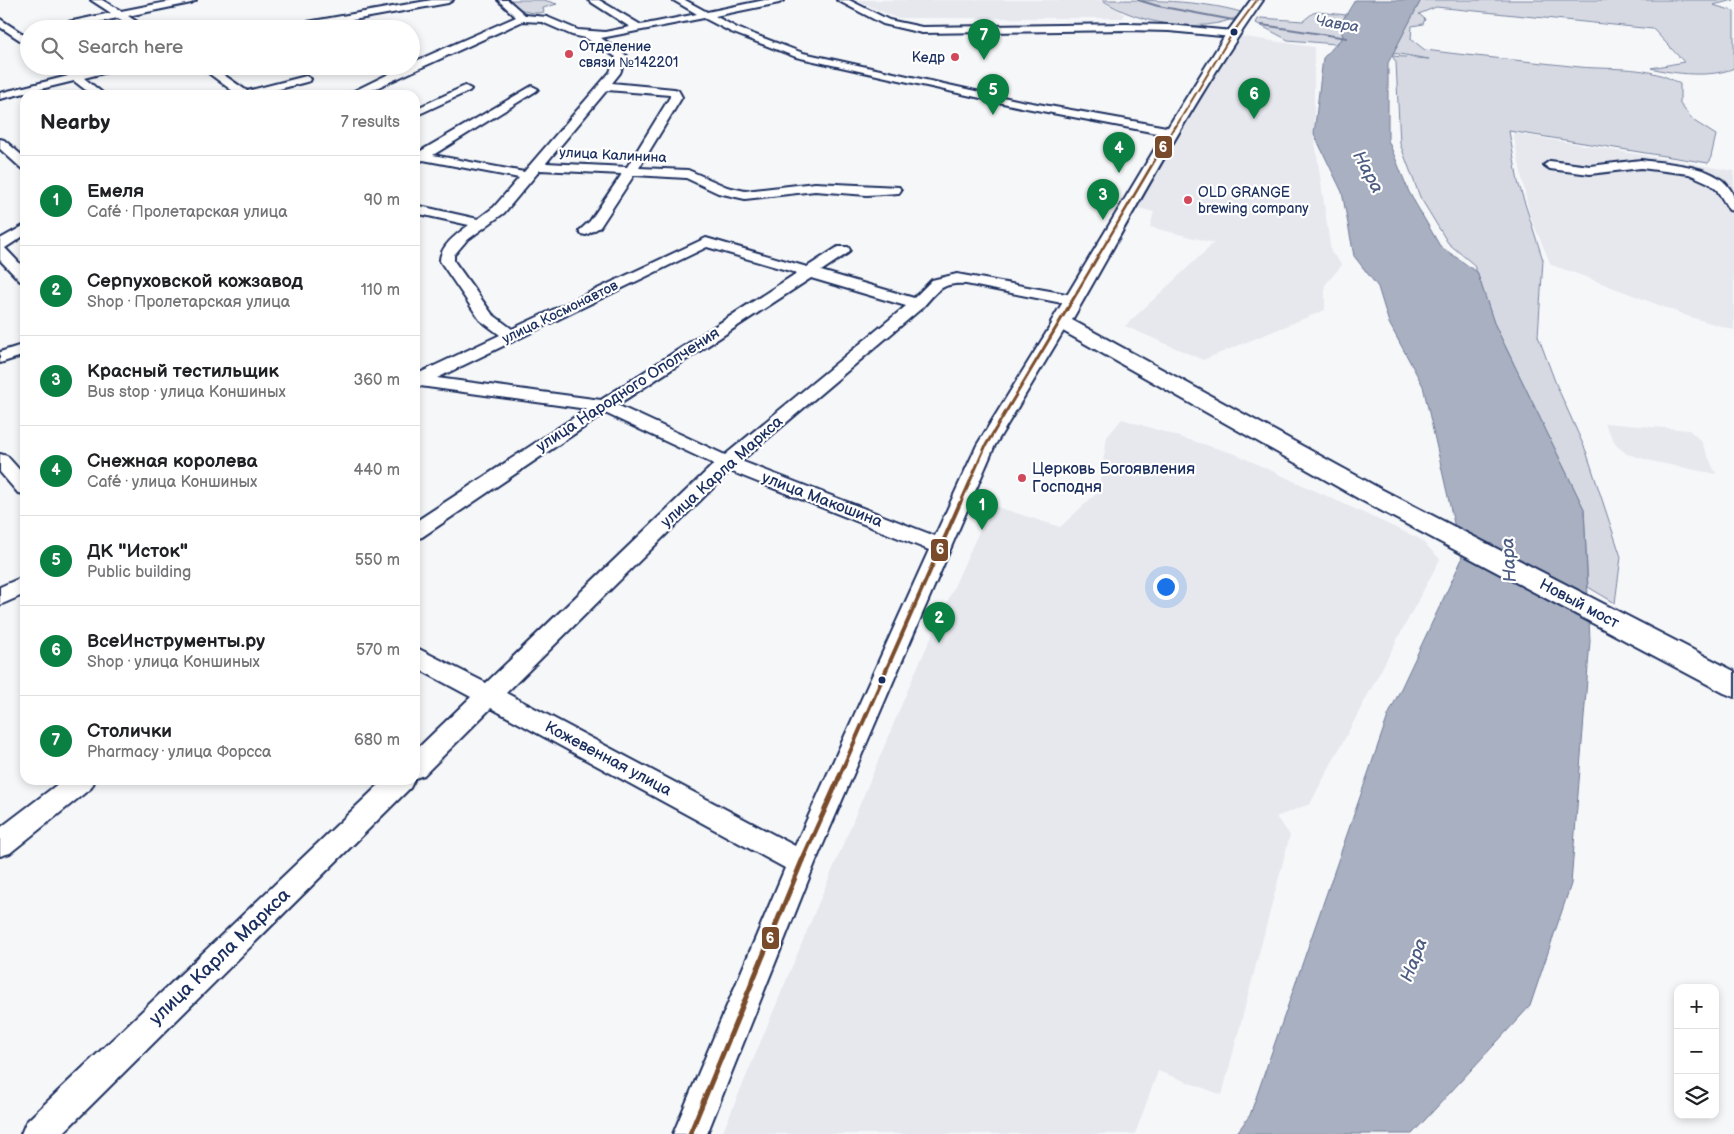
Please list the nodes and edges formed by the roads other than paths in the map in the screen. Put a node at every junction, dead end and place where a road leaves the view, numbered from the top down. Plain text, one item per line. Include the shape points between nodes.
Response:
1 (96, 0) edge
2 (191, 0) edge
3 (448, 0) edge
4 (503, 0) edge
5 (593, 0) edge
6 (678, 0) edge
7 (779, 0) edge
8 (842, 0) edge
9 (1257, 0) edge
10 (758, 2) edge
11 (119, 14) junction
12 (706, 15) junction
13 (522, 18) junction
14 (91, 20) edge
15 (129, 20) edge
16 (326, 20) edge
17 (0, 22) edge
18 (639, 28) junction
19 (20, 32) edge
20 (1232, 34) junction
21 (20, 35) edge
22 (589, 35) junction
23 (0, 39) edge
24 (420, 63) edge
25 (74, 75) edge
26 (88, 75) edge
27 (217, 75) edge
28 (394, 75) edge
29 (78, 78) junction
30 (306, 79) dead end
31 (604, 86) junction
32 (465, 89) dead end
33 (532, 89) dead end
34 (26, 90) edge
35 (93, 90) edge
36 (238, 90) edge
37 (264, 90) edge
38 (363, 90) edge
39 (20, 91) edge
40 (0, 96) edge
41 (420, 111) edge
42 (1172, 132) junction
43 (0, 143) edge
44 (20, 155) edge
45 (420, 155) edge
46 (420, 158) edge
47 (1550, 165) dead end
48 (536, 166) junction
49 (631, 170) junction
50 (526, 176) junction
51 (894, 190) dead end
52 (1734, 206) edge
53 (420, 210) edge
54 (481, 224) junction
55 (586, 231) dead end
56 (20, 232) edge
57 (20, 241) edge
58 (0, 246) edge
59 (843, 250) dead end
60 (0, 251) edge
61 (809, 272) junction
62 (20, 273) edge
63 (1072, 300) junction
64 (917, 304) junction
65 (1061, 322) junction
66 (511, 336) junction
67 (20, 351) edge
68 (0, 358) edge
69 (420, 379) edge
70 (420, 382) edge
71 (604, 406) junction
72 (0, 460) edge
73 (727, 463) junction
74 (20, 482) edge
75 (420, 529) edge
76 (942, 547) junction
77 (20, 587) edge
78 (0, 597) edge
79 (420, 659) edge
80 (1734, 685) edge
81 (488, 695) junction
82 (420, 762) edge
83 (76, 785) edge
84 (397, 785) edge
85 (0, 844) edge
86 (801, 863) junction
87 (38, 1134) edge
88 (690, 1134) edge

1 - 11 street
2 - 11 street
3 - 16 street via 370,10
4 - 13 street
5 - 18 street
6 - 12 street
7 - 10 street
8 - 20 street via 886,22 922,30 1126,27
9 - 20 main road
10 - 12 street
11 - 14 street
11 - 15 street
12 - 18 street
12 - 42 street via 765,43 810,58 1021,104
13 - 22 street via 544,19
13 - 24 street
17 - 19 street
18 - 22 street
20 - 42 main road
21 - 23 street
22 - 31 street via 622,56 615,73
25 - 29 street
26 - 29 street
27 - 36 street
28 - 38 street
29 - 34 street
29 - 35 street
30 - 37 street
31 - 48 street
31 - 49 street via 674,92 676,97
32 - 41 street
33 - 45 street
39 - 40 street
42 - 63 main road
43 - 44 street
46 - 50 street
47 - 52 street via 1590,170 1641,164 1692,171 1714,180
48 - 49 street, улица Калинина
48 - 50 street
49 - 51 street, улица Калинина via 688,174 723,190 745,195 815,187
49 - 55 street
50 - 54 street via 499,210
53 - 54 street
54 - 66 street via 460,238 447,254 447,261 486,317
56 - 58 street
57 - 58 street
59 - 61 street, улица Народного Ополчения
60 - 62 street
61 - 64 street
61 - 66 street, улица Космонавтов via 706,242
61 - 71 street, улица Народного Ополчения
63 - 64 street, улица Карла Маркса via 952,278 939,280
63 - 65 main road
64 - 73 street, улица Карла Маркса
65 - 76 street via 986,445
65 - 80 main road, Новый мост via 1370,494
66 - 69 street, улица Космонавтов
67 - 68 street
70 - 71 street, улица Макошина
71 - 73 street, улица Макошина
71 - 75 street, улица Народного Ополчения
72 - 74 street
73 - 76 street, улица Макошина
73 - 81 street, улица Карла Маркса
76 - 86 street
77 - 78 street
79 - 81 street, Кожевенная улица
81 - 82 street, улица Карла Маркса
81 - 86 street, Кожевенная улица
83 - 85 street
84 - 87 street, улица Карла Маркса
86 - 88 street

